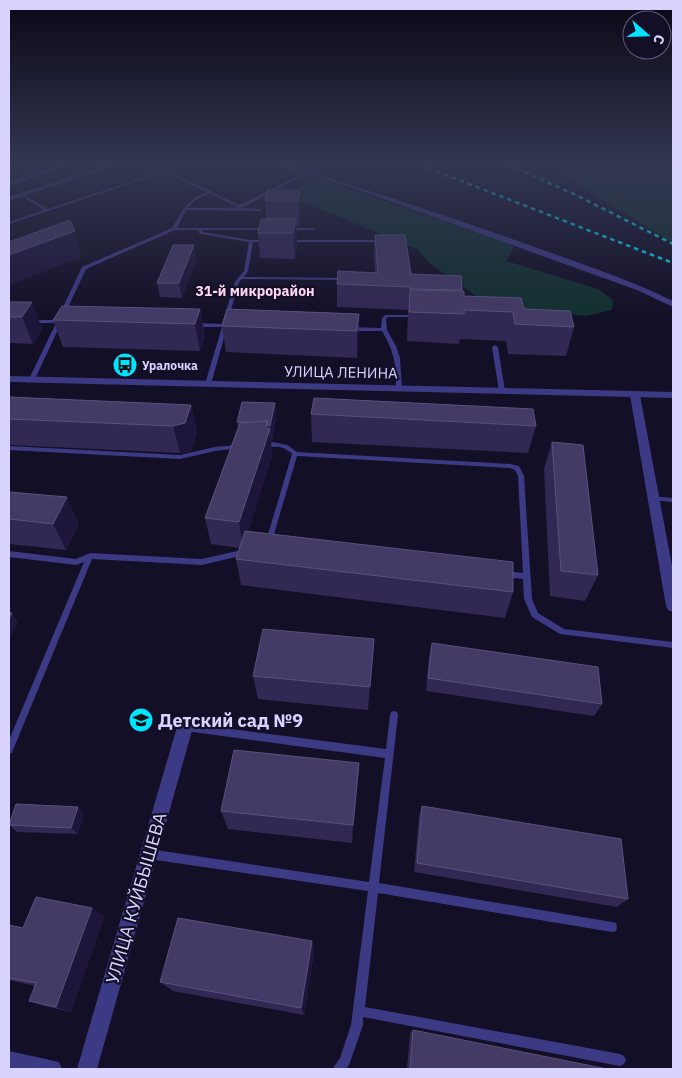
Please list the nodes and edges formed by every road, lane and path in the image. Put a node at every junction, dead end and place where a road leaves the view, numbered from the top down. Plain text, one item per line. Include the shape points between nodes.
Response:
1 (31, 215) edge
2 (182, 215) edge
3 (436, 215) edge
4 (9, 223) edge
5 (174, 229) junction
6 (201, 229) junction
7 (276, 229) edge
8 (285, 229) edge
9 (313, 229) dead end
10 (251, 241) junction
11 (270, 241) edge
12 (280, 241) edge
13 (374, 241) edge
14 (240, 278) junction
15 (348, 279) edge
16 (673, 304) edge
17 (420, 316) edge
18 (29, 321) edge
19 (59, 322) junction
20 (68, 322) edge
21 (185, 325) edge
22 (224, 326) junction
23 (234, 326) edge
24 (347, 329) edge
25 (384, 330) junction
26 (495, 347) dead end
27 (9, 379) edge
28 (32, 379) junction
29 (208, 384) junction
30 (399, 389) junction
31 (502, 391) junction
32 (635, 395) junction
33 (673, 395) edge
34 (253, 446) edge
35 (243, 447) edge
36 (9, 448) edge
37 (295, 454) junction
38 (652, 498) junction
39 (673, 500) edge
40 (266, 549) edge
41 (251, 551) edge
42 (9, 554) edge
43 (90, 556) junction
44 (498, 573) edge
45 (526, 576) junction
46 (673, 606) edge
47 (673, 645) edge
48 (394, 715) dead end
49 (185, 727) joint
50 (9, 750) edge
51 (388, 754) junction
52 (149, 854) junction
53 (373, 887) junction
54 (612, 927) dead end
55 (358, 1011) junction
56 (620, 1060) dead end
57 (9, 1061) edge
58 (52, 1069) edge
59 (87, 1069) edge
60 (339, 1069) edge

1 - 4 lane
2 - 5 lane
3 - 16 street via 640,288
5 - 6 lane
5 - 19 lane via 84,268
6 - 7 lane
6 - 10 lane via 201,233
8 - 9 lane
10 - 11 lane
10 - 14 lane via 246,271
12 - 13 lane
14 - 15 lane
14 - 22 lane
17 - 25 lane via 387,316 384,318
18 - 19 lane
19 - 20 lane
19 - 28 lane
21 - 22 lane
22 - 23 lane
22 - 29 lane
24 - 25 lane
25 - 30 lane via 399,357
26 - 31 lane
27 - 28 street, УЛИЦА ЛЕНИНА
28 - 29 street, УЛИЦА ЛЕНИНА
29 - 30 street, УЛИЦА ЛЕНИНА
30 - 31 street, УЛИЦА ЛЕНИНА
31 - 32 street, УЛИЦА ЛЕНИНА
32 - 33 street, УЛИЦА ЛЕНИНА
32 - 38 street
34 - 37 lane via 281,444
35 - 36 lane via 180,456
37 - 40 lane
37 - 45 lane via 517,468 521,476
38 - 39 lane
38 - 46 street
41 - 43 lane via 202,562
42 - 43 lane via 76,562
43 - 50 lane
44 - 45 lane
45 - 47 lane via 528,599 535,615 552,627 563,632
48 - 51 lane
49 - 51 lane
49 - 52 street, УЛИЦА КУЙБЫШЕВА
51 - 53 lane
52 - 53 lane
52 - 59 street, УЛИЦА КУЙБЫШЕВА
53 - 54 lane
53 - 55 lane
55 - 56 lane
55 - 60 lane via 357,1025 345,1061
57 - 58 street

